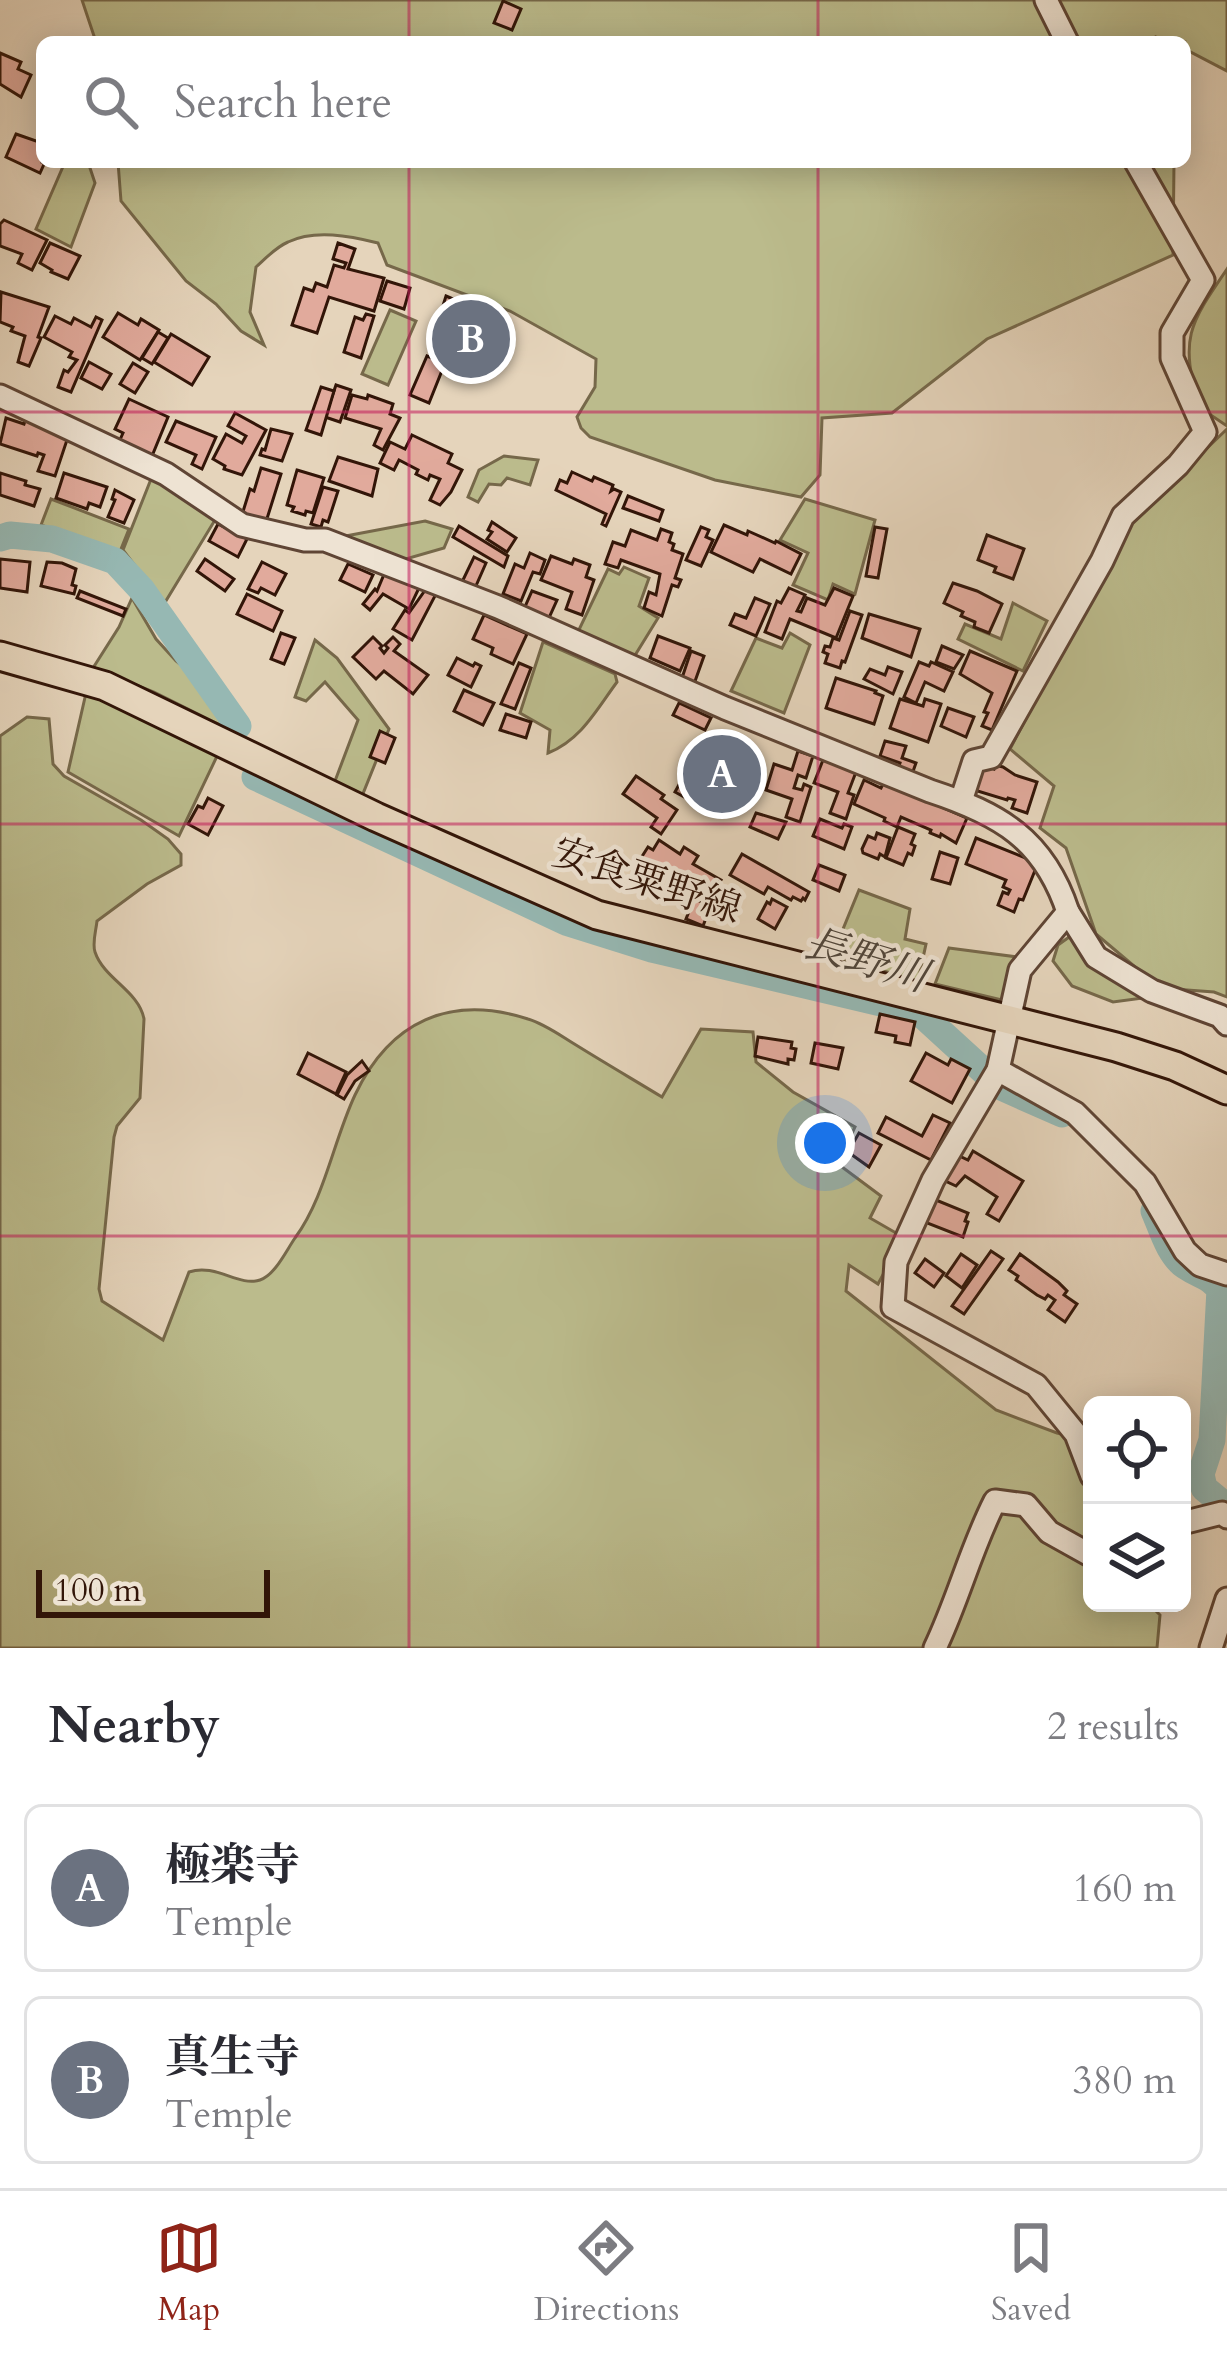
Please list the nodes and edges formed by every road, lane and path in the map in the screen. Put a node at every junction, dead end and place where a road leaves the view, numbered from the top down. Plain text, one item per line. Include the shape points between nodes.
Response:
1 (1046, 0) edge
2 (1064, 36) edge
3 (1139, 168) edge
4 (0, 396) edge
5 (0, 656) edge
6 (961, 801) junction
7 (1068, 912) junction
8 (1009, 1021) junction
9 (1227, 1024) edge
10 (994, 1076) junction
11 (1227, 1090) edge
12 (1227, 1274) edge
13 (1083, 1453) edge
14 (1227, 1517) edge
15 (1191, 1521) edge
16 (1083, 1551) edge
17 (1227, 1599) edge
18 (935, 1648) edge
19 (1211, 1648) edge

1 - 2 street
3 - 6 street via 1203,280 1172,333 1172,358 1205,432 1123,517 991,757 974,761
4 - 6 street via 166,474 242,525 325,540
5 - 8 main road, 安食粟野線 via 105,686 597,915
6 - 7 street via 1021,835 1058,880
7 - 8 street via 1020,970
7 - 9 street via 1096,957
8 - 10 street
8 - 11 main road, 安食粟野線 via 1115,1047
10 - 12 street via 1076,1113 1145,1183 1185,1251
10 - 13 street via 896,1262 892,1307 1036,1385
14 - 15 street
16 - 18 street via 1049,1532 1026,1505 995,1501
17 - 19 street

